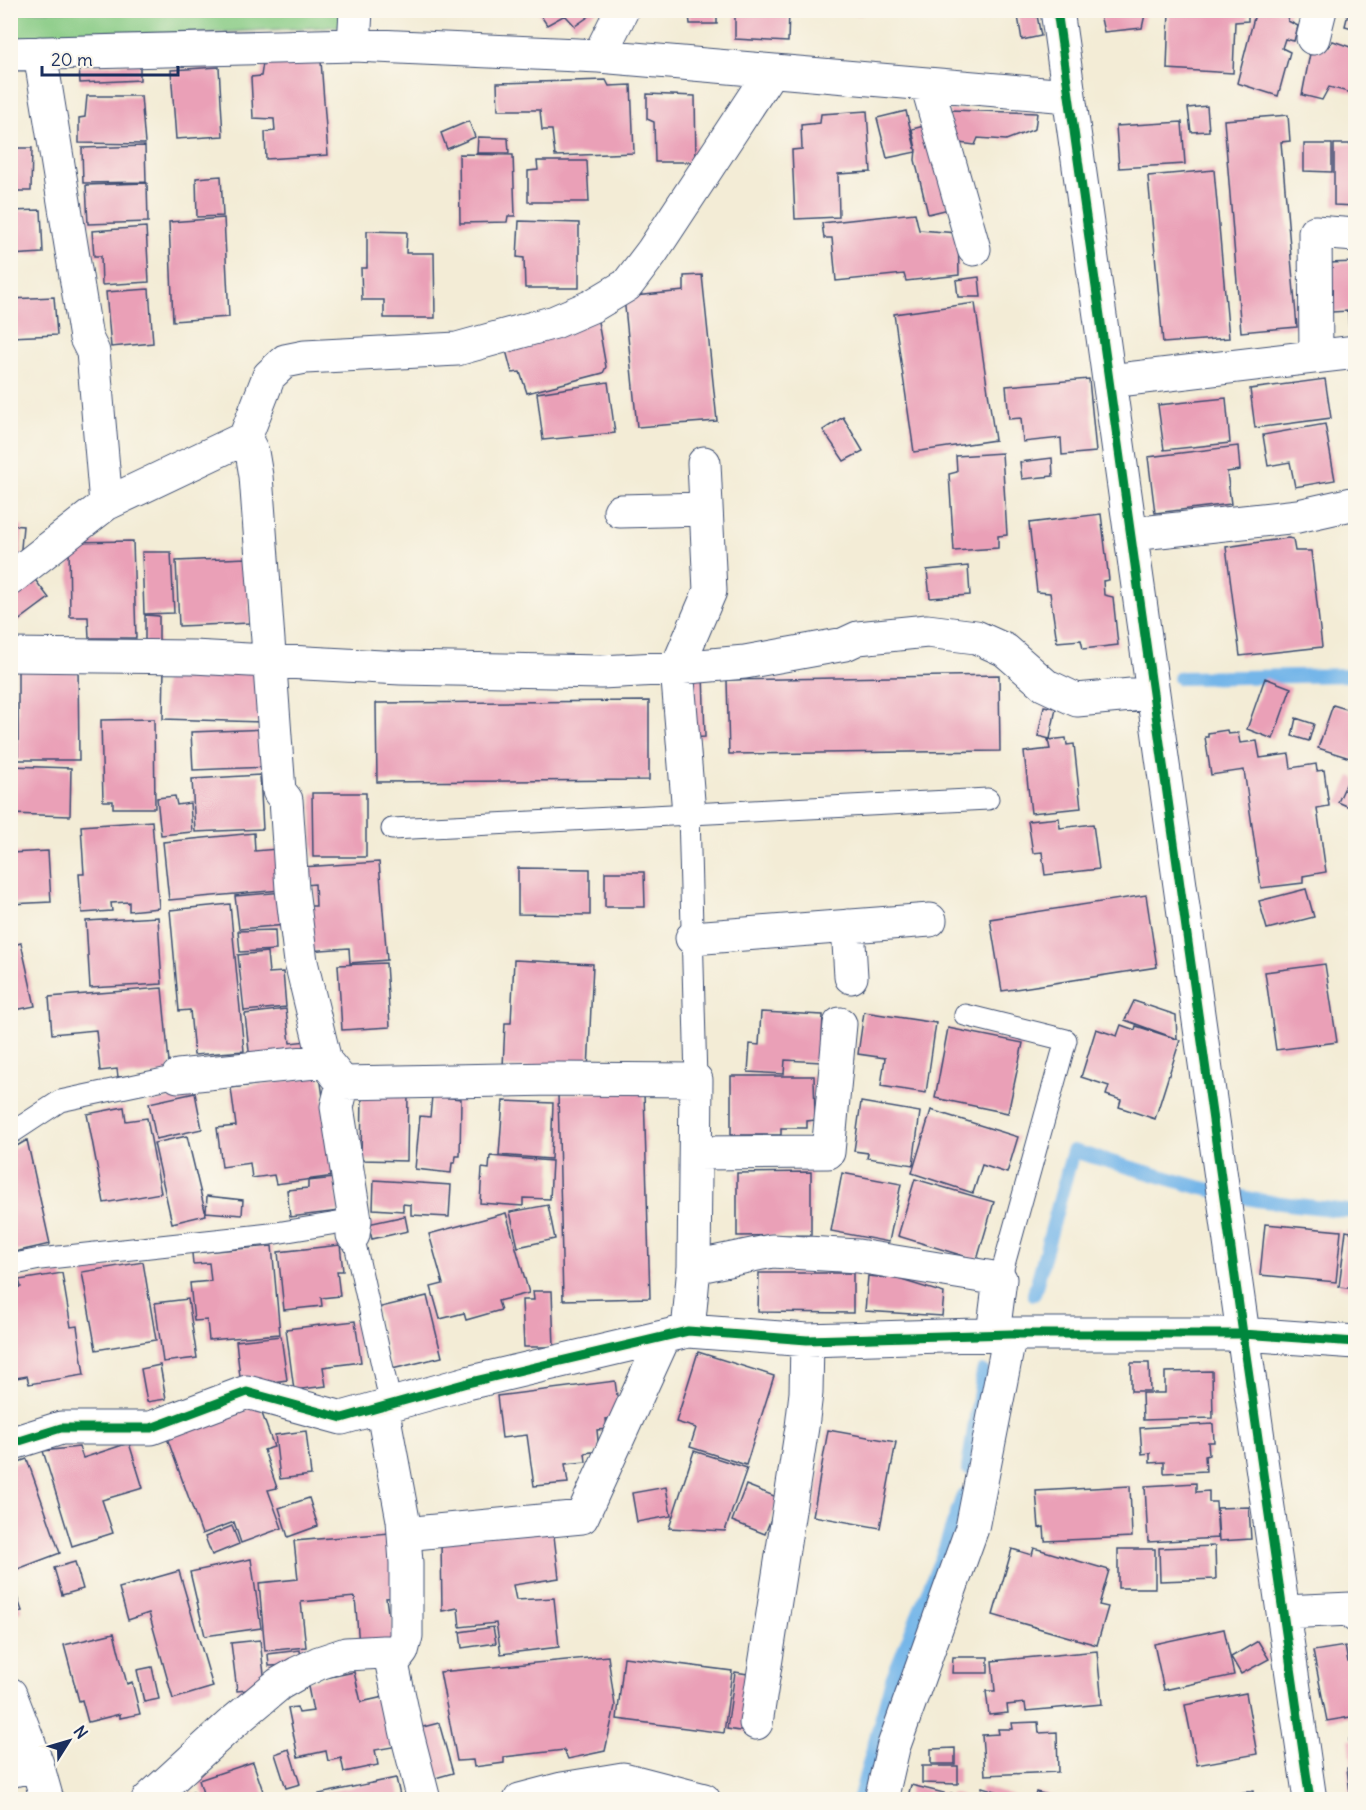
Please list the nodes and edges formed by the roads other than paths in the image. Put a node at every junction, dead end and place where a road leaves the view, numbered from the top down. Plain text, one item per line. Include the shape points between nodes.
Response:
1 (357, 10) edge
2 (622, 10) edge
3 (1057, 10) edge
4 (354, 45) junction
5 (25, 54) edge
6 (599, 56) junction
7 (771, 71) junction
8 (927, 84) junction
9 (1068, 96) junction
10 (1356, 235) edge
11 (974, 249) dead end
12 (1356, 352) edge
13 (1316, 356) junction
14 (1110, 381) junction
15 (245, 438) junction
16 (704, 463) dead end
17 (1356, 503) edge
18 (106, 504) junction
19 (706, 509) junction
20 (620, 511) dead end
21 (1132, 534) junction
22 (10, 579) edge
23 (10, 656) edge
24 (268, 660) junction
25 (677, 668) junction
26 (1153, 693) junction
27 (988, 799) dead end
28 (689, 813) junction
29 (392, 829) dead end
30 (930, 920) dead end
31 (848, 926) junction
32 (692, 938) junction
33 (851, 977) dead end
34 (965, 1015) dead end
35 (840, 1024) dead end
36 (334, 1072) junction
37 (178, 1076) joint
38 (696, 1080) junction
39 (10, 1134) edge
40 (696, 1154) junction
41 (354, 1228) junction
42 (10, 1265) edge
43 (694, 1267) junction
44 (1000, 1279) junction
45 (676, 1334) junction
46 (1002, 1334) junction
47 (1243, 1334) junction
48 (807, 1340) junction
49 (1356, 1342) edge
50 (386, 1406) junction
51 (10, 1444) edge
52 (404, 1534) junction
53 (1283, 1612) junction
54 (1356, 1616) edge
55 (402, 1651) junction
56 (10, 1694) edge
57 (756, 1723) dead end
58 (24, 1768) edge
59 (47, 1800) edge
60 (148, 1800) edge
61 (424, 1800) edge
62 (519, 1800) edge
63 (705, 1800) edge
64 (881, 1800) edge
65 (1310, 1800) edge

1 - 4 street
2 - 6 street
3 - 9 street
4 - 5 street
4 - 6 street
5 - 18 street via 86,338 93,352
6 - 7 street
7 - 8 street
7 - 15 street via 627,285 555,322 457,349 285,361 269,376
8 - 9 street
8 - 11 street
9 - 14 street
10 - 13 street via 1315,232
12 - 13 street
13 - 14 street
14 - 21 street
15 - 18 street
15 - 24 street via 256,476
16 - 19 street
17 - 21 street via 1298,516
18 - 22 street
19 - 20 street
19 - 25 street via 710,591
21 - 26 street
23 - 24 street
24 - 25 street via 518,671
24 - 36 street via 279,791 286,800 301,962
25 - 26 street via 745,662 845,644 858,638 927,631 976,637 1005,650 1045,685 1077,700
25 - 28 street
26 - 47 street
27 - 28 lane
28 - 29 lane
28 - 32 lane
30 - 31 street
31 - 32 street
31 - 33 street
32 - 38 lane
34 - 44 lane via 1066,1040
35 - 40 street via 828,1152
36 - 37 street
36 - 38 street
36 - 41 street
37 - 39 lane via 60,1101
38 - 40 street
40 - 43 street
41 - 42 lane via 270,1234
41 - 50 lane
43 - 44 street via 772,1251 858,1256
43 - 45 street
44 - 46 street
45 - 48 street
45 - 50 street
45 - 52 street via 582,1517
46 - 47 street
46 - 48 street
46 - 64 street via 972,1528 893,1748
47 - 49 street
47 - 53 street
48 - 57 street via 802,1427
50 - 51 street via 342,1418 247,1392 151,1428 61,1428
50 - 52 street
52 - 55 street via 408,1595
53 - 54 street via 1351,1609
53 - 65 street
55 - 60 street via 346,1654 289,1678
55 - 61 street via 392,1664
56 - 58 street
58 - 59 street
62 - 63 street via 623,1779

